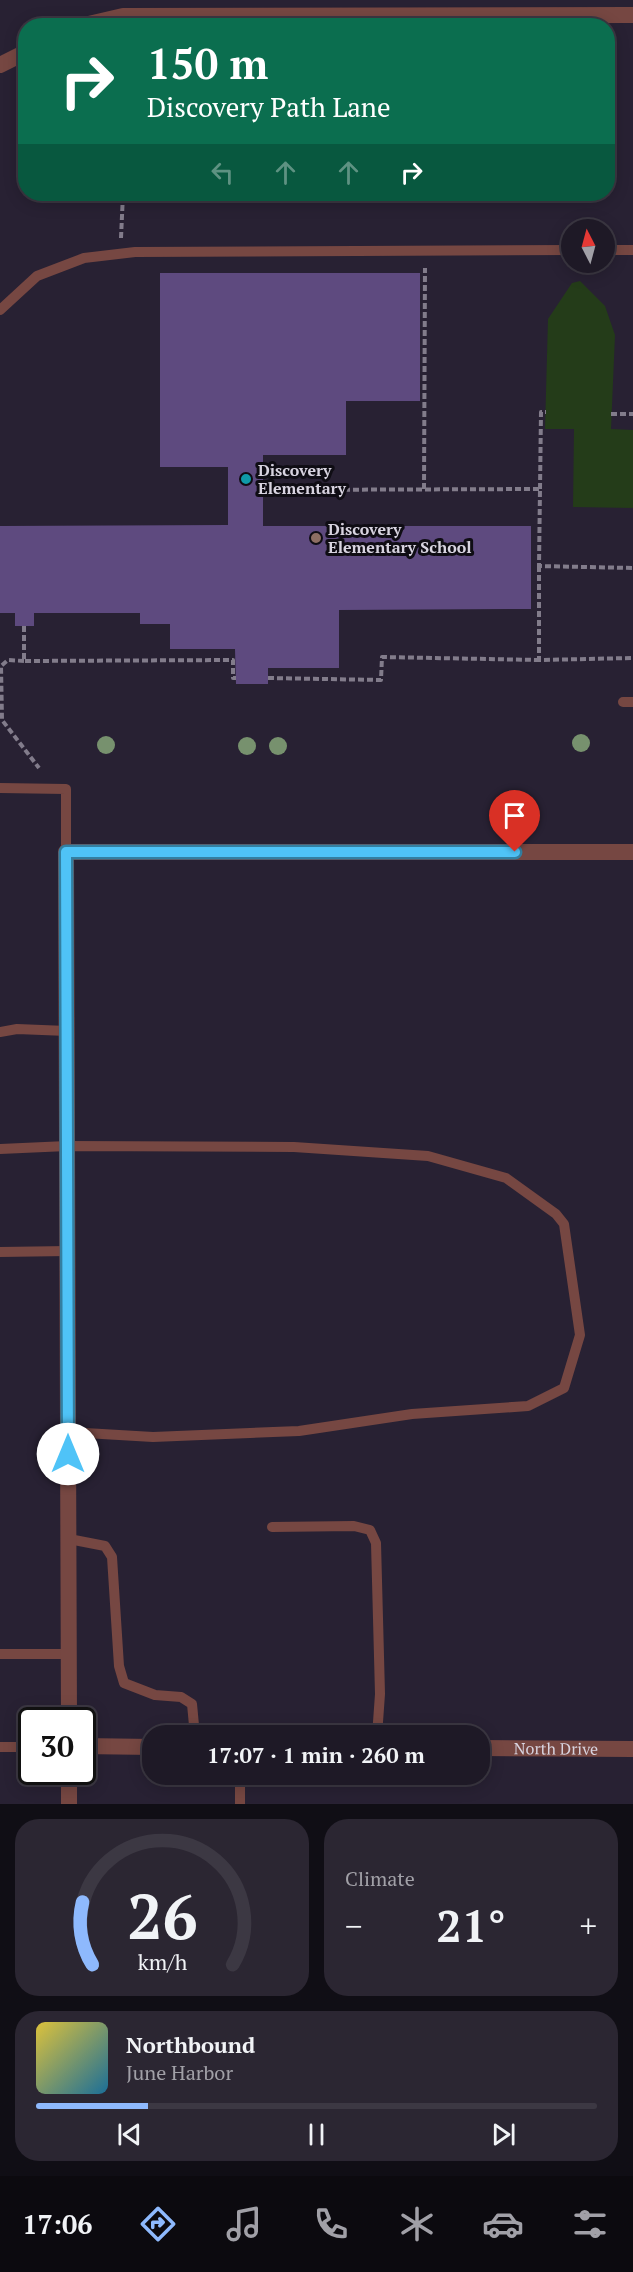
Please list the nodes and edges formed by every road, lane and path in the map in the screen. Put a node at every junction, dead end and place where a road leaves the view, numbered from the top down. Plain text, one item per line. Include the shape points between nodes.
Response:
1 (287, 7) edge
2 (633, 15) edge
3 (114, 18) edge
4 (18, 56) edge
5 (0, 65) edge
6 (123, 201) edge
7 (121, 239) dead end
8 (561, 250) edge
9 (615, 250) edge
10 (633, 250) edge
11 (425, 265) dead end
12 (0, 310) edge
13 (546, 412) dead end
14 (611, 414) dead end
15 (633, 414) edge
16 (424, 489) junction
17 (540, 489) junction
18 (263, 490) dead end
19 (539, 566) junction
20 (633, 568) edge
21 (24, 626) dead end
22 (633, 658) edge
23 (539, 660) junction
24 (24, 661) junction
25 (236, 678) dead end
26 (268, 678) dead end
27 (39, 768) dead end
28 (0, 788) edge
29 (66, 852) junction
30 (633, 852) edge
31 (67, 1031) junction
32 (0, 1032) edge
33 (67, 1146) junction
34 (0, 1149) edge
35 (68, 1251) junction
36 (0, 1252) edge
37 (68, 1432) junction
38 (272, 1527) dead end
39 (69, 1539) junction
40 (0, 1654) edge
41 (69, 1654) junction
42 (69, 1707) edge
43 (194, 1725) edge
44 (378, 1725) edge
45 (18, 1746) edge
46 (96, 1746) edge
47 (0, 1747) edge
48 (142, 1747) edge
49 (490, 1748) edge
50 (633, 1749) edge
51 (69, 1785) edge
52 (240, 1785) edge
53 (69, 1804) edge
54 (240, 1804) edge

1 - 2 street
1 - 3 street
4 - 5 street
6 - 7 path
8 - 12 lane via 141,251 84,258 37,276
9 - 10 lane
11 - 16 path
13 - 17 path via 541,412
14 - 15 path
16 - 17 path
16 - 18 path
17 - 19 path
19 - 20 path
19 - 23 path
21 - 24 path
22 - 23 path
23 - 26 path via 382,657 381,680
24 - 25 path via 234,660
24 - 27 path via 8,660 1,666 2,720
28 - 29 lane via 66,789
29 - 30 street
29 - 31 street
31 - 32 lane
31 - 33 street
33 - 34 lane
33 - 35 street
33 - 37 lane via 294,1147 428,1156 506,1178 564,1224 580,1335 564,1388 528,1406 412,1414 299,1431 153,1437
35 - 36 lane
35 - 37 street
37 - 39 street
38 - 44 lane via 354,1526 370,1530 376,1543
39 - 41 street
39 - 43 lane via 105,1546 112,1557 119,1666 124,1683 155,1695 181,1697 192,1704
40 - 41 lane
41 - 42 street
45 - 47 lane
46 - 48 street
49 - 50 street, North Drive
51 - 53 street
52 - 54 lane

